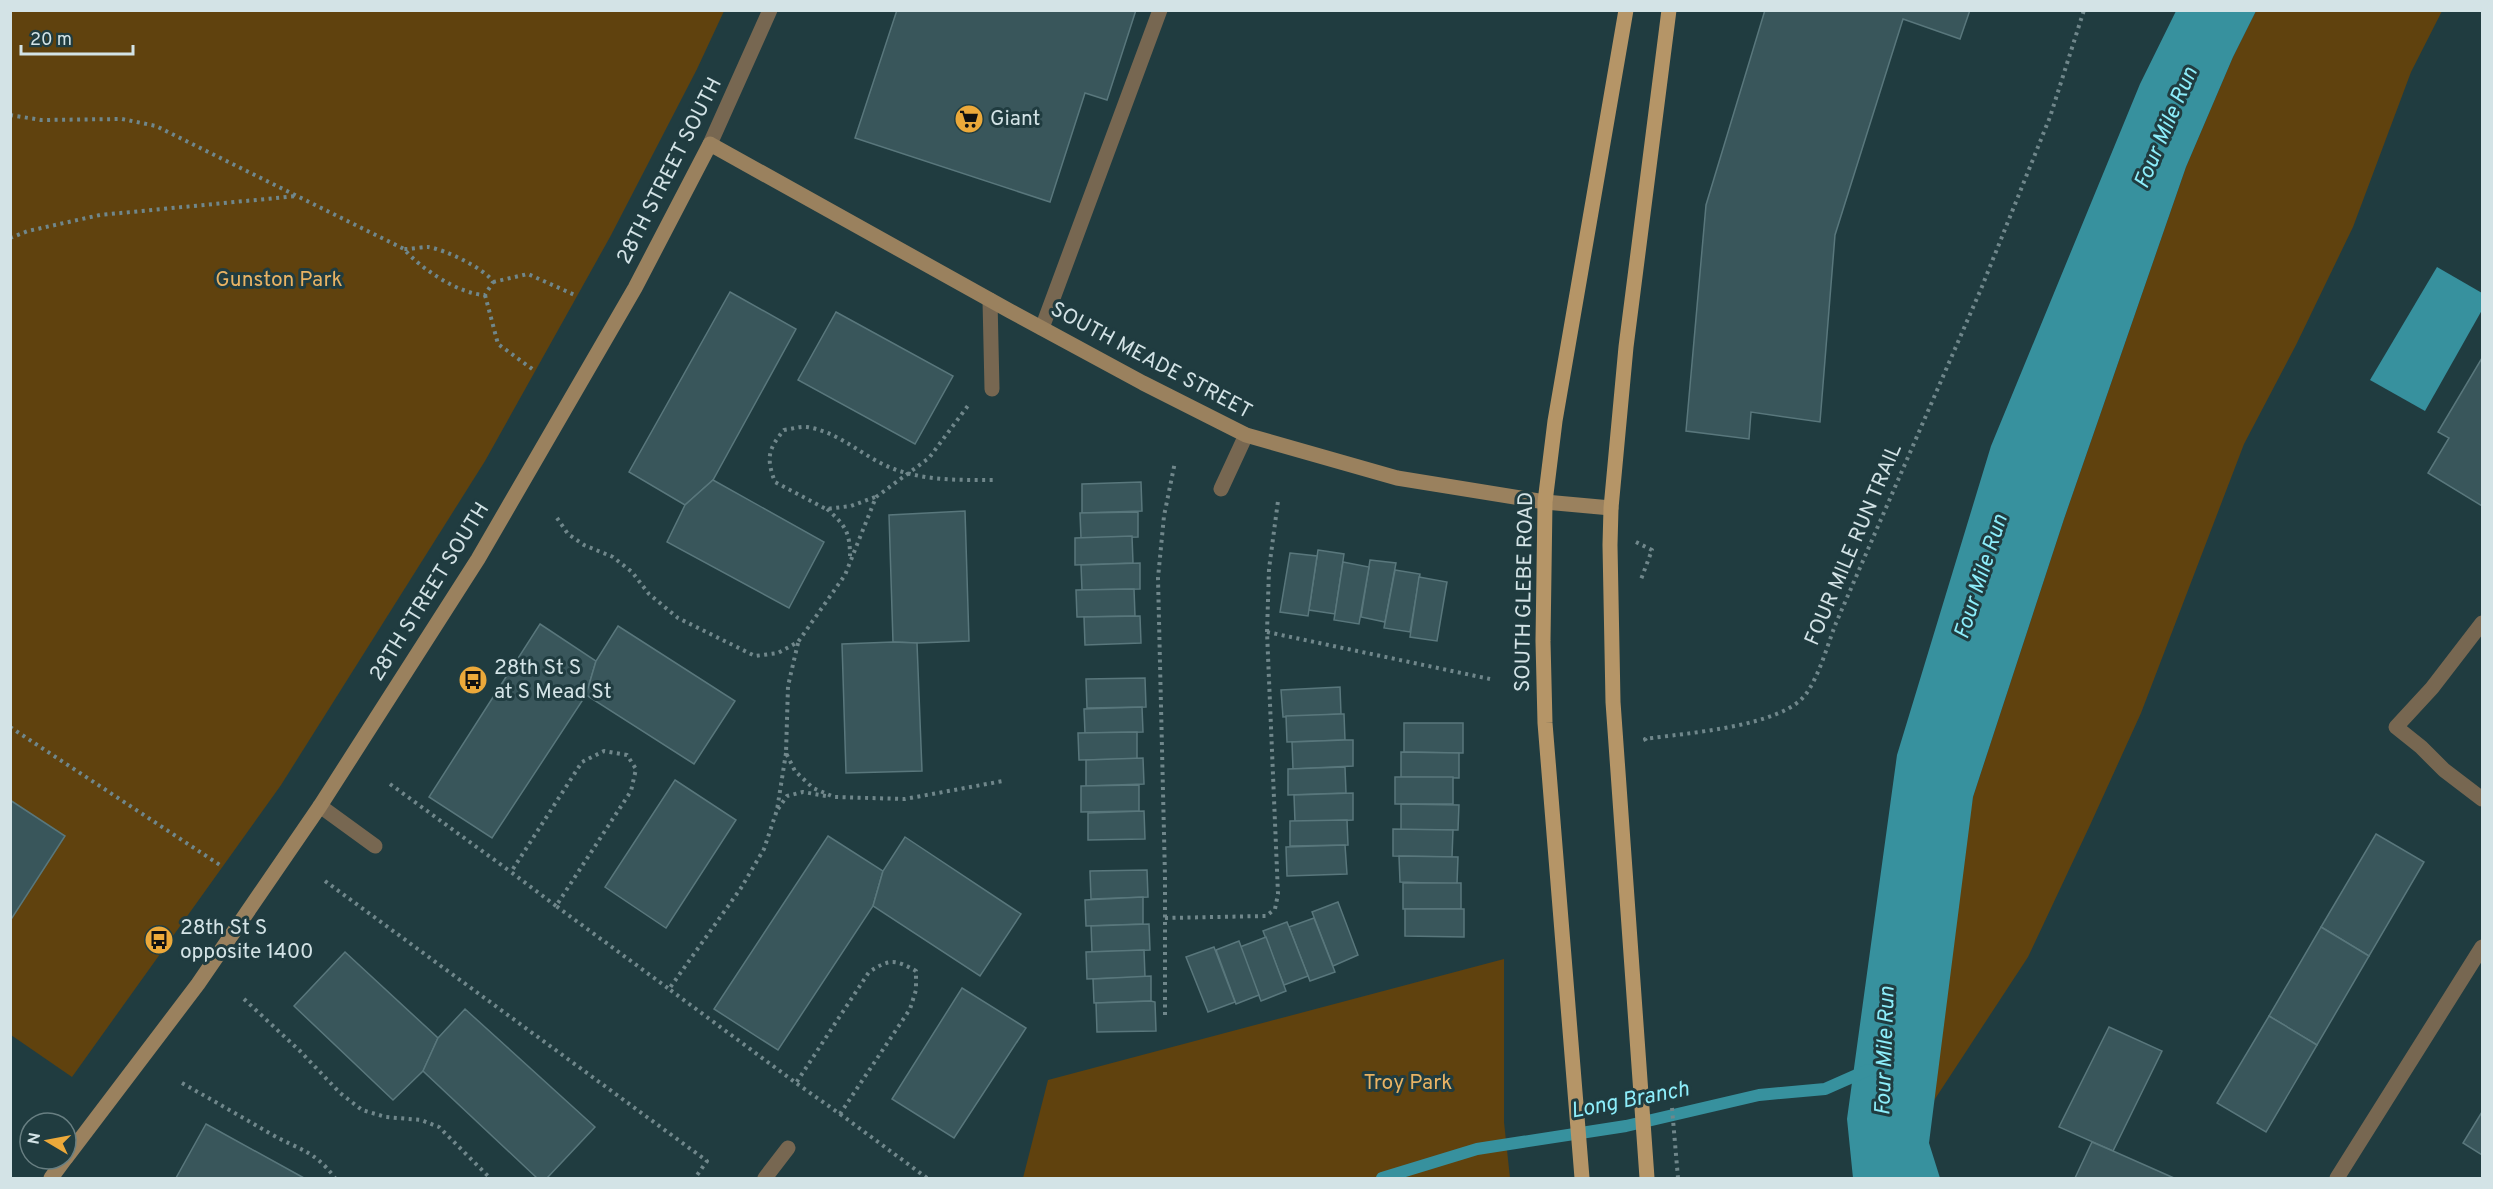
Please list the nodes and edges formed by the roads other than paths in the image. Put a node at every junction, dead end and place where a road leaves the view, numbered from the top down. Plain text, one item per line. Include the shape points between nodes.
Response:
1 (770, 10) edge
2 (1160, 10) edge
3 (1626, 10) edge
4 (1669, 10) edge
5 (710, 144) junction
6 (990, 300) junction
7 (1042, 327) junction
8 (992, 389) dead end
9 (1246, 435) junction
10 (1221, 489) dead end
11 (1545, 502) junction
12 (1611, 508) junction
13 (2482, 623) edge
14 (2482, 799) edge
15 (320, 806) junction
16 (375, 846) dead end
17 (2482, 947) edge
18 (78, 1143) edge
19 (788, 1148) dead end
20 (765, 1179) edge
21 (1582, 1179) edge
22 (1647, 1179) edge
23 (2337, 1179) edge

1 - 5 street, 28TH STREET SOUTH
2 - 7 street
3 - 11 main road, SOUTH GLEBE ROAD via 1555,421
4 - 12 main road via 1628,335
5 - 6 street, SOUTH MEADE STREET
5 - 15 street, 28TH STREET SOUTH via 635,288 478,559
6 - 7 street, SOUTH MEADE STREET
6 - 8 street
7 - 9 street, SOUTH MEADE STREET
9 - 10 street
9 - 11 street, SOUTH MEADE STREET via 1397,478
11 - 12 street, SOUTH MEADE STREET
11 - 21 main road, SOUTH GLEBE ROAD via 1545,723
12 - 22 main road via 1613,702
13 - 14 street via 2396,727
15 - 16 street
15 - 18 street, 28TH STREET SOUTH via 198,984
17 - 23 street
19 - 20 street

